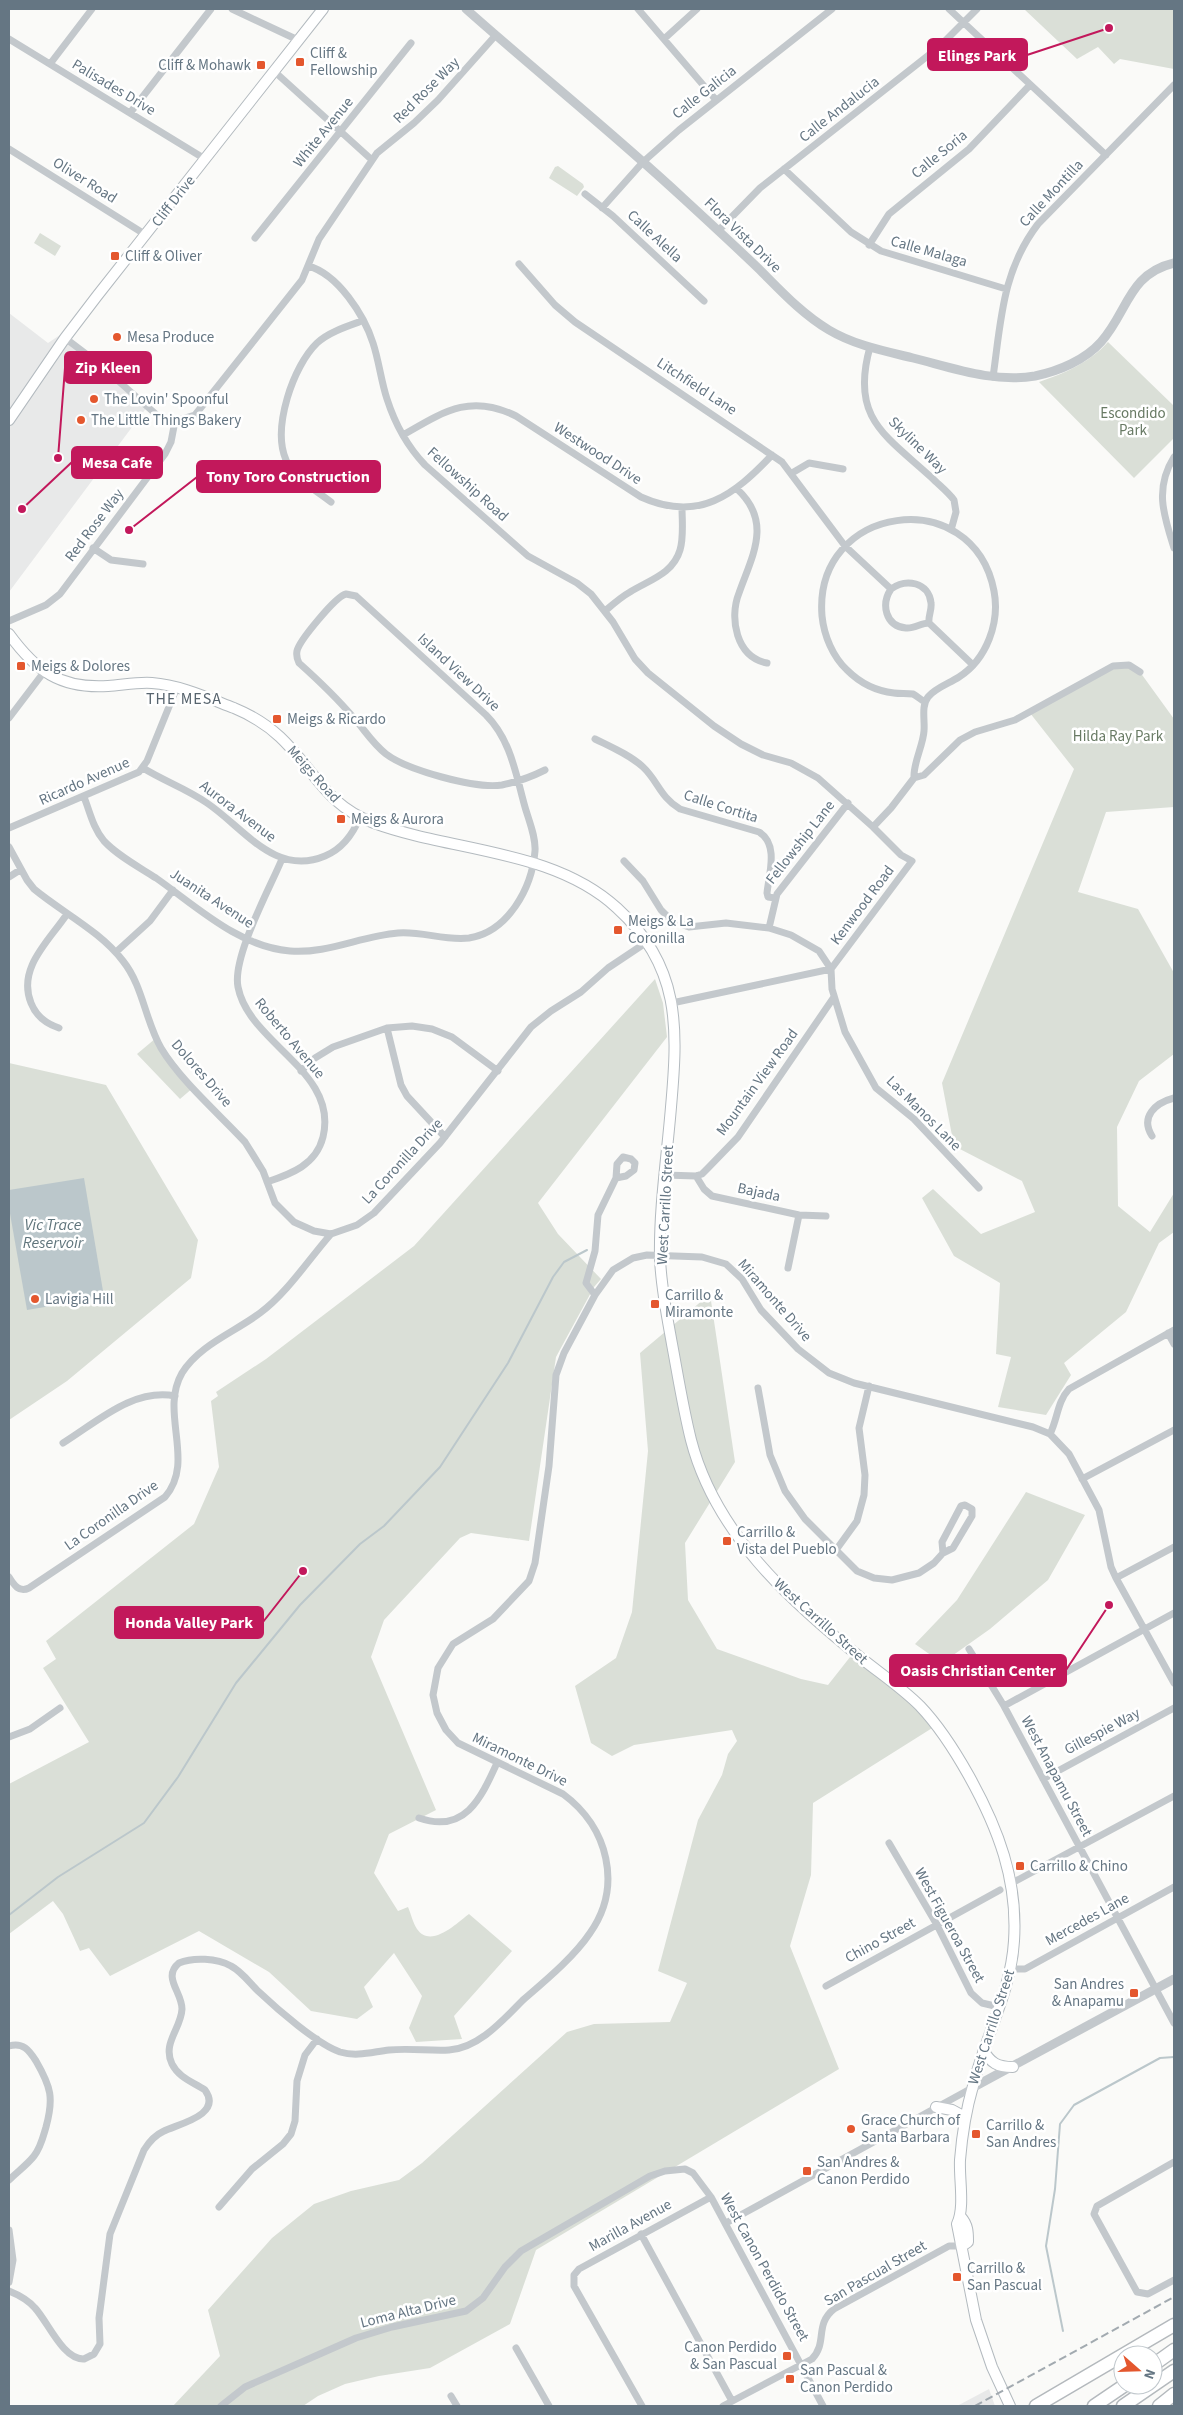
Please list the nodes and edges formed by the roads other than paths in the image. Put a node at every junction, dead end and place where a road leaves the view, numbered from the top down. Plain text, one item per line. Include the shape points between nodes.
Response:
1 (92, 9) edge
2 (211, 9) edge
3 (232, 9) edge
4 (323, 9) edge
5 (466, 9) edge
6 (638, 9) edge
7 (697, 9) edge
8 (832, 9) edge
9 (949, 9) edge
10 (977, 9) edge
11 (963, 23) junction
12 (495, 36) junction
13 (9, 39) edge
14 (664, 39) junction
15 (298, 40) junction
16 (411, 43) dead end
17 (50, 64) junction
18 (275, 72) junction
19 (1030, 85) junction
20 (1174, 86) edge
21 (716, 100) junction
22 (130, 113) junction
23 (341, 132) junction
24 (9, 149) edge
25 (1106, 155) junction
26 (205, 159) junction
27 (372, 160) junction
28 (644, 162) junction
29 (784, 170) junction
30 (585, 194) dead end
31 (602, 208) junction
32 (719, 230) junction
33 (146, 235) junction
34 (255, 238) dead end
35 (869, 245) junction
36 (1174, 263) edge
37 (519, 264) dead end
38 (308, 266) junction
39 (1006, 289) junction
40 (704, 301) dead end
41 (362, 321) junction
42 (65, 338) junction
43 (870, 347) junction
44 (993, 377) junction
45 (9, 420) edge
46 (175, 421) junction
47 (402, 435) junction
48 (772, 455) junction
49 (1174, 457) edge
50 (843, 469) dead end
51 (792, 473) junction
52 (737, 489) junction
53 (331, 502) dead end
54 (682, 507) junction
55 (951, 530) junction
56 (845, 546) junction
57 (93, 548) junction
58 (1174, 548) edge
59 (143, 564) dead end
60 (891, 588) junction
61 (605, 611) junction
62 (9, 621) edge
63 (929, 623) junction
64 (9, 634) edge
65 (766, 663) dead end
66 (973, 666) junction
67 (44, 672) junction
68 (1140, 672) dead end
69 (177, 687) junction
70 (926, 702) junction
71 (9, 718) edge
72 (595, 739) dead end
73 (144, 768) junction
74 (545, 770) dead end
75 (914, 778) junction
76 (518, 781) junction
77 (84, 797) junction
78 (848, 803) junction
79 (360, 817) junction
80 (873, 826) junction
81 (9, 828) edge
82 (9, 847) edge
83 (282, 859) junction
84 (624, 860) dead end
85 (532, 864) junction
86 (20, 870) junction
87 (9, 877) edge
88 (173, 890) junction
89 (775, 898) junction
90 (68, 914) junction
91 (769, 928) junction
92 (248, 939) junction
93 (647, 942) junction
94 (116, 952) junction
95 (831, 969) junction
96 (834, 997) junction
97 (672, 1002) junction
98 (60, 1028) dead end
99 (387, 1028) junction
100 (302, 1071) junction
101 (498, 1072) junction
102 (1174, 1098) edge
103 (1152, 1136) dead end
104 (445, 1137) junction
105 (665, 1175) junction
106 (696, 1176) junction
107 (616, 1178) dead end
108 (267, 1182) junction
109 (979, 1188) dead end
110 (799, 1215) junction
111 (826, 1216) dead end
112 (331, 1234) junction
113 (660, 1256) junction
114 (788, 1268) dead end
115 (595, 1295) junction
116 (1171, 1331) edge
117 (1174, 1344) edge
118 (869, 1386) junction
119 (758, 1388) dead end
120 (174, 1396) junction
121 (1174, 1430) edge
122 (1050, 1434) junction
123 (63, 1443) dead end
124 (1082, 1479) junction
125 (1174, 1547) edge
126 (836, 1550) junction
127 (943, 1553) junction
128 (9, 1577) edge
129 (1116, 1578) junction
130 (20, 1589) junction
131 (19, 1598) dead end
132 (1174, 1613) edge
133 (1145, 1629) junction
134 (969, 1649) dead end
135 (1174, 1683) edge
136 (1004, 1706) junction
137 (60, 1708) dead end
138 (1174, 1708) edge
139 (9, 1738) edge
140 (497, 1763) junction
141 (1043, 1779) junction
142 (1174, 1796) edge
143 (419, 1818) dead end
144 (889, 1843) dead end
145 (1080, 1847) junction
146 (1012, 1883) junction
147 (1174, 1887) edge
148 (1000, 1890) dead end
149 (1118, 1918) junction
150 (937, 1925) junction
151 (1011, 1969) junction
152 (1174, 1979) edge
153 (826, 1986) dead end
154 (1156, 1989) junction
155 (999, 2007) junction
156 (1174, 2023) edge
157 (317, 2039) junction
158 (9, 2046) edge
159 (983, 2050) junction
160 (1013, 2067) junction
161 (972, 2088) junction
162 (936, 2108) junction
163 (966, 2117) junction
164 (1174, 2162) edge
165 (690, 2171) joint
166 (9, 2180) edge
167 (712, 2197) junction
168 (219, 2207) dead end
169 (726, 2223) junction
170 (9, 2230) edge
171 (641, 2234) junction
172 (962, 2246) junction
173 (1174, 2280) edge
174 (9, 2282) edge
175 (9, 2292) edge
176 (1174, 2325) edge
177 (516, 2348) dead end
178 (1174, 2350) edge
179 (1163, 2358) edge
180 (802, 2365) junction
181 (1174, 2371) edge
182 (1113, 2393) edge
183 (1174, 2394) edge
184 (451, 2396) dead end
185 (732, 2401) junction
186 (221, 2406) edge
187 (457, 2406) edge
188 (549, 2406) edge
189 (642, 2406) edge
190 (723, 2406) edge
191 (823, 2406) edge
192 (1010, 2406) edge
193 (1036, 2406) edge
194 (1094, 2406) edge
195 (1122, 2406) edge
196 (1159, 2406) edge

1 - 17 street
2 - 22 street
3 - 15 street
4 - 15 main road, Cliff Drive
5 - 12 street, Flora Vista Drive
6 - 14 street
7 - 14 street
8 - 21 street, Calle Galicia
9 - 11 street
10 - 11 street, Calle Andalucia
11 - 19 street
11 - 29 street, Calle Andalucia via 939,47
12 - 27 street, Red Rose Way via 438,100
12 - 28 street, Flora Vista Drive
13 - 17 street, Palisades Drive
14 - 21 street
15 - 18 main road, Cliff Drive
16 - 23 street, White Avenue
17 - 22 street, Palisades Drive
18 - 23 street
18 - 26 main road, Cliff Drive
19 - 25 street
19 - 35 street, Calle Soria via 969,149 889,214
20 - 25 street, Calle Montilla
21 - 28 street, Calle Galicia
22 - 26 street, Palisades Drive
23 - 27 street
23 - 34 street, White Avenue
24 - 33 street, Oliver Road
25 - 39 street, Calle Montilla via 1032,233 1015,261
26 - 33 main road, Cliff Drive
27 - 38 street via 319,240
28 - 31 street, Calle Galicia
28 - 32 street, Flora Vista Drive
29 - 32 street, Calle Andalucia via 747,199
29 - 35 street, Calle Malaga
30 - 31 street, Calle Alella
31 - 40 street, Calle Alella
32 - 43 street, Flora Vista Drive via 801,310 832,332
33 - 42 main road, Cliff Drive
35 - 39 street, Calle Malaga via 893,256
36 - 44 street, Flora Vista Drive via 1158,269 1137,284 1112,327 1096,347 1076,361 1049,372
37 - 48 street, Litchfield Lane via 555,305 575,322
38 - 41 street, Fellowship Road via 334,282
38 - 46 street via 293,293 200,411 189,419
39 - 44 street, Calle Montilla
41 - 47 street, Fellowship Road via 374,345 387,400
41 - 53 street via 326,336 308,354 290,391 283,420 283,451 290,468
42 - 45 main road, Cliff Drive
42 - 46 street via 158,416
43 - 44 street, Flora Vista Drive
43 - 55 street, Skyline Way via 863,383 870,414 881,431 954,500 956,512
46 - 57 street, Red Rose Way via 165,454
47 - 54 street, Westwood Drive via 450,410 472,405 493,407 516,416 642,497 662,505
47 - 61 street, Fellowship Road via 425,465 515,545 542,565 586,589
48 - 51 street, Litchfield Lane
48 - 52 street, Westwood Drive
49 - 58 street via 1161,495 1165,524
50 - 51 street via 809,463
51 - 56 street, Litchfield Lane
52 - 54 street, Westwood Drive via 710,503
52 - 65 street via 753,512 757,529 753,559 736,604 736,629 750,656
54 - 61 street via 682,542 671,567
55 - 56 street via 928,521 896,520 870,528
55 - 66 street via 966,540 981,558 994,591 993,628
56 - 60 street, Litchfield Lane
56 - 70 street via 828,572 822,595 823,621 835,655 846,670 862,682 882,691 914,695
57 - 59 street via 111,560
57 - 62 street, Red Rose Way via 52,601
60 - 63 street via 908,582 924,589 932,605
60 - 63 street via 885,606 892,622 906,628
61 - 78 street, Fellowship Road via 643,668 714,726 752,750 803,769
63 - 66 street
64 - 67 main road, Meigs Road via 23,653
66 - 70 street via 936,690
67 - 69 main road, Meigs Road via 64,681 95,686 143,683
67 - 71 street
68 - 75 street via 1125,665 1109,668 1016,720 974,732 960,740 924,775
69 - 73 street, Ricardo Avenue
69 - 79 main road, Meigs Road via 238,710 265,725 286,743 329,795
70 - 75 street
72 - 89 street, Calle Cortita via 643,767 662,794 680,809 760,832 766,837 771,848 767,893 768,897
73 - 77 street, Ricardo Avenue via 132,777
73 - 83 street, Aurora Avenue via 195,794 258,845
74 - 76 street
75 - 80 street
76 - 76 street, Island View Drive via 505,740 493,722 356,596 339,596 296,652 299,663 342,704 377,747 408,766 475,785
76 - 85 street, Island View Drive via 532,831 535,850
77 - 81 street, Ricardo Avenue
77 - 88 street, Juanita Avenue via 93,824 104,840
78 - 80 street, Fellowship Road
78 - 89 street, Fellowship Lane
79 - 83 street, Aurora Avenue via 348,838 329,854 308,861
79 - 85 main road, Meigs Road via 386,827
80 - 95 street, Kenwood Road via 901,855 912,861
82 - 86 street, Dolores Drive
83 - 92 street, Roberto Avenue
84 - 91 street via 672,921 689,927 726,923
85 - 92 street, Juanita Avenue via 524,890 509,916 479,936 391,934 306,952 274,948
85 - 93 main road, Meigs Road via 572,876 598,893 630,920
86 - 87 street
86 - 90 street, Dolores Drive via 34,889
88 - 92 street, Juanita Avenue
88 - 94 street via 150,921
89 - 91 street, Fellowship Lane
90 - 94 street, Dolores Drive
90 - 98 street via 34,960 27,978 32,1006 43,1020
91 - 95 street via 791,935 819,951
92 - 100 street, Roberto Avenue via 237,977 243,1003 252,1018
93 - 97 main road, West Carrillo Street
93 - 101 street, La Coronilla Drive via 602,972 581,992 540,1018
94 - 108 street, Dolores Drive via 138,985 162,1050 245,1142
95 - 96 street, Las Manos Lane
95 - 97 street
96 - 106 street, Mountain View Road via 738,1137 702,1174
96 - 109 street, Las Manos Lane via 845,1032 876,1088 914,1119
97 - 105 main road, West Carrillo Street via 676,1054
99 - 100 street via 326,1051
99 - 101 street via 417,1026 442,1032
99 - 104 street via 401,1085 407,1096
100 - 108 street, Roberto Avenue via 324,1109 322,1141 304,1166 290,1175
101 - 104 street, La Coronilla Drive
102 - 103 street via 1159,1105 1147,1118
104 - 112 street, La Coronilla Drive via 374,1213 357,1225
105 - 106 street
105 - 113 main road, West Carrillo Street
106 - 110 street, Bajada via 712,1196
107 - 115 street via 598,1215 595,1251 586,1283
108 - 112 street, Dolores Drive via 275,1203 294,1222 314,1232
110 - 111 street, Bajada
110 - 114 street
112 - 120 street, La Coronilla Drive via 268,1306 193,1360 183,1373
113 - 115 street, Miramonte Drive via 642,1256 621,1264 608,1275
113 - 118 street, Miramonte Drive via 702,1257 726,1264 742,1279 761,1310 803,1354 829,1372
113 - 146 main road, West Carrillo Street via 664,1300 691,1439 717,1503 746,1548 784,1590 840,1641 901,1688 933,1721 956,1752 988,1810 1003,1847
115 - 140 street, Miramonte Drive via 564,1352 556,1374 549,1466 535,1563 529,1582 493,1619 452,1644 435,1677 435,1704 446,1730 458,1744
116 - 117 street
116 - 122 street via 1069,1388 1060,1401
118 - 122 street, Miramonte Drive
118 - 126 street via 859,1428 865,1475 864,1496 857,1521
119 - 126 street via 769,1449 780,1481 800,1512
120 - 123 street via 142,1396
120 - 130 street, La Coronilla Drive via 173,1420 179,1468 169,1492 160,1502 29,1588
121 - 124 street
122 - 124 street via 1069,1454
124 - 129 street via 1102,1517
125 - 129 street
126 - 127 street via 857,1571 874,1578 892,1580 919,1573
127 - 127 street via 953,1548 972,1516 972,1509 965,1505 960,1506 942,1542
128 - 130 street
129 - 133 street
130 - 131 street
132 - 133 street
133 - 135 street
133 - 136 street
134 - 136 street, West Anapamu Street
136 - 141 street, West Anapamu Street
137 - 139 street via 30,1729
138 - 141 street, Gillespie Way
140 - 143 street via 481,1796 460,1817 442,1823
140 - 157 street, Miramonte Drive via 563,1794 581,1809 597,1831 608,1863 608,1887 593,1929 583,1943 523,2001 477,2041 466,2046 449,2050 389,2050 358,2054 341,2052
141 - 145 street, West Anapamu Street
142 - 145 street
144 - 150 street, West Figueroa Street
145 - 146 street
145 - 149 street, West Anapamu Street
146 - 151 main road, West Carrillo Street via 1015,1929
147 - 149 street, Mercedes Lane
148 - 150 street, Chino Street
149 - 151 street, Mercedes Lane via 1026,1969
149 - 154 street, West Anapamu Street
150 - 153 street, Chino Street
150 - 155 street, West Figueroa Street via 974,1996 982,2003
151 - 155 main road, West Carrillo Street
152 - 154 street
154 - 156 street, West Anapamu Street
154 - 160 street
155 - 159 main road, West Carrillo Street
157 - 168 street via 305,2055 297,2082 292,2134 252,2169
157 - 175 street, Miramonte Drive via 230,1965 202,1960 179,1963 171,1977 180,1995 182,2009 169,2046 169,2056 181,2076 205,2090 209,2102 200,2116 158,2134 144,2150 110,2234 102,2282 97,2351 84,2359 70,2355 35,2307
158 - 166 street via 22,2046 31,2053 48,2084 52,2100 40,2147
159 - 160 main road via 992,2063
159 - 161 main road, West Carrillo Street
160 - 161 street
161 - 162 street
161 - 163 main road, West Carrillo Street
162 - 163 main road via 952,2110
162 - 169 street
163 - 172 main road, West Carrillo Street via 959,2180 961,2217 966,2223 968,2242
164 - 173 street via 1095,2210 1095,2218 1137,2292 1144,2295
165 - 167 street, West Canon Perdido Street
165 - 186 street, Loma Alta Drive via 665,2171 640,2181 529,2246 504,2267 480,2301 466,2311 356,2338 245,2387
167 - 169 street, West Canon Perdido Street
167 - 171 street, Marilla Avenue
169 - 180 street, West Canon Perdido Street
170 - 174 street via 13,2248
171 - 185 street
171 - 189 street, Marilla Avenue via 579,2269 574,2275 574,2286
172 - 180 street, San Pascual Street via 949,2246 834,2309 822,2324 822,2343 817,2354
172 - 192 main road, West Carrillo Street via 976,2320
176 - 193 highway
177 - 188 street
178 - 179 highway
180 - 185 street, San Pascual Street
180 - 191 street, West Canon Perdido Street
181 - 195 highway
182 - 194 highway
183 - 196 highway
184 - 187 street
185 - 190 street, San Pascual Street

